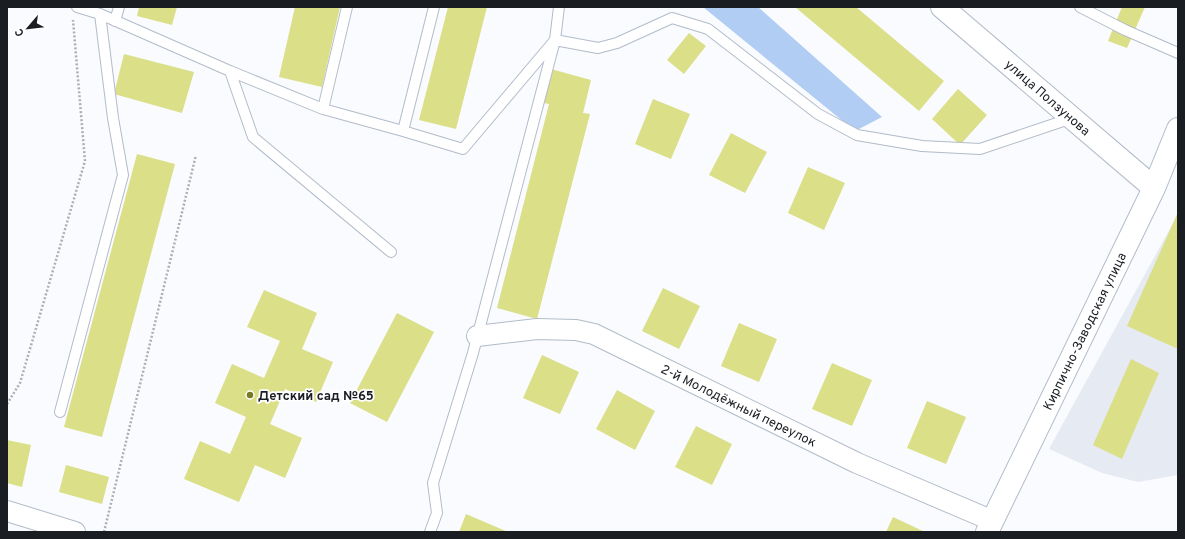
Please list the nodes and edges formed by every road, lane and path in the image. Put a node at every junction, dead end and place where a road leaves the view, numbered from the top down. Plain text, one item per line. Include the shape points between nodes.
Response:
1 (119, 7) edge
2 (347, 7) edge
3 (434, 7) edge
4 (560, 7) edge
5 (942, 7) edge
6 (1080, 7) edge
7 (75, 11) edge
8 (100, 14) junction
9 (115, 22) junction
10 (555, 40) junction
11 (1178, 53) edge
12 (230, 71) junction
13 (323, 109) junction
14 (1072, 118) junction
15 (1178, 129) edge
16 (403, 131) junction
17 (196, 155) dead end
18 (1154, 188) junction
19 (391, 252) dead end
20 (477, 336) junction
21 (7, 404) edge
22 (60, 412) dead end
23 (7, 511) edge
24 (990, 526) edge
25 (75, 532) edge
26 (104, 532) edge
27 (430, 532) edge

1 - 9 lane
2 - 13 lane
3 - 16 lane
4 - 10 lane
5 - 14 street, улица Ползунова
6 - 11 lane
7 - 8 lane
7 - 21 path via 85,161 20,383
8 - 9 lane
8 - 22 lane via 123,175
9 - 12 lane
10 - 14 lane via 598,48 617,43 672,18 708,29 818,114 857,135 922,146 980,149
10 - 16 lane via 463,149
10 - 20 lane
12 - 13 lane
12 - 19 lane via 253,137
13 - 16 lane
14 - 18 street, улица Ползунова
15 - 18 street, Кирпично-Заводская улица
17 - 26 path
18 - 24 street, Кирпично-Заводская улица
20 - 24 street, 2-й Молодёжный переулок via 537,329 576,330 594,334
20 - 27 lane via 433,483 438,513
23 - 25 street

